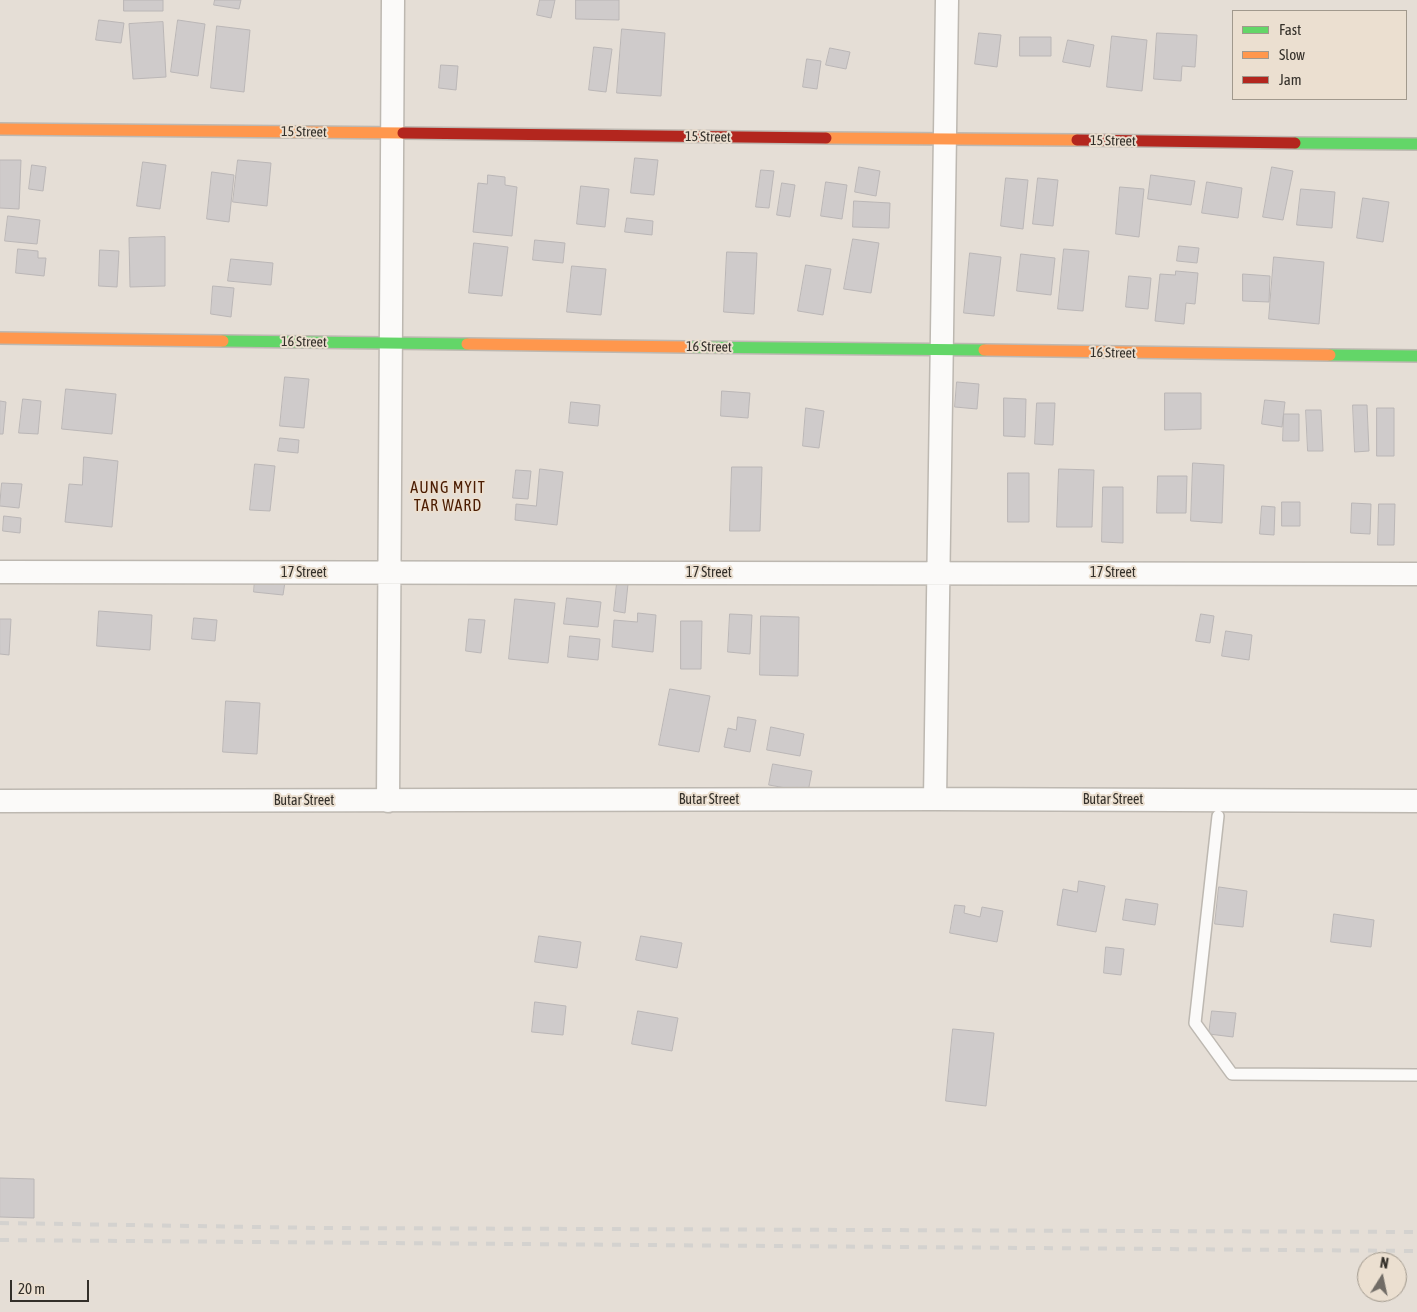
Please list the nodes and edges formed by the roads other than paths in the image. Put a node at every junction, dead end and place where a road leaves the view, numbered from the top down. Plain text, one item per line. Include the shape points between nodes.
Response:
1 (393, 0) edge
2 (947, 0) edge
3 (0, 129) edge
4 (392, 133) junction
5 (945, 139) junction
6 (1417, 144) edge
7 (0, 338) edge
8 (391, 343) junction
9 (942, 350) junction
10 (1417, 356) edge
11 (0, 572) edge
12 (390, 573) junction
13 (938, 573) junction
14 (1417, 574) edge
15 (935, 799) junction
16 (0, 801) edge
17 (388, 801) junction
18 (1417, 802) edge
19 (1218, 816) dead end
20 (1417, 1075) edge

1 - 4 street
2 - 5 street
3 - 4 street, 15 Street
4 - 5 street, 15 Street
4 - 8 street
5 - 6 street, 15 Street
5 - 9 street
7 - 8 street, 16 Street
8 - 9 street, 16 Street
8 - 12 street
9 - 10 street, 16 Street
9 - 13 street
11 - 12 street, 17 Street
12 - 13 street, 17 Street
12 - 17 street
13 - 14 street, 17 Street
13 - 15 street
15 - 17 street, Butar Street
15 - 18 street, Butar Street
16 - 17 street, Butar Street
19 - 20 lane via 1195,1023 1232,1074

